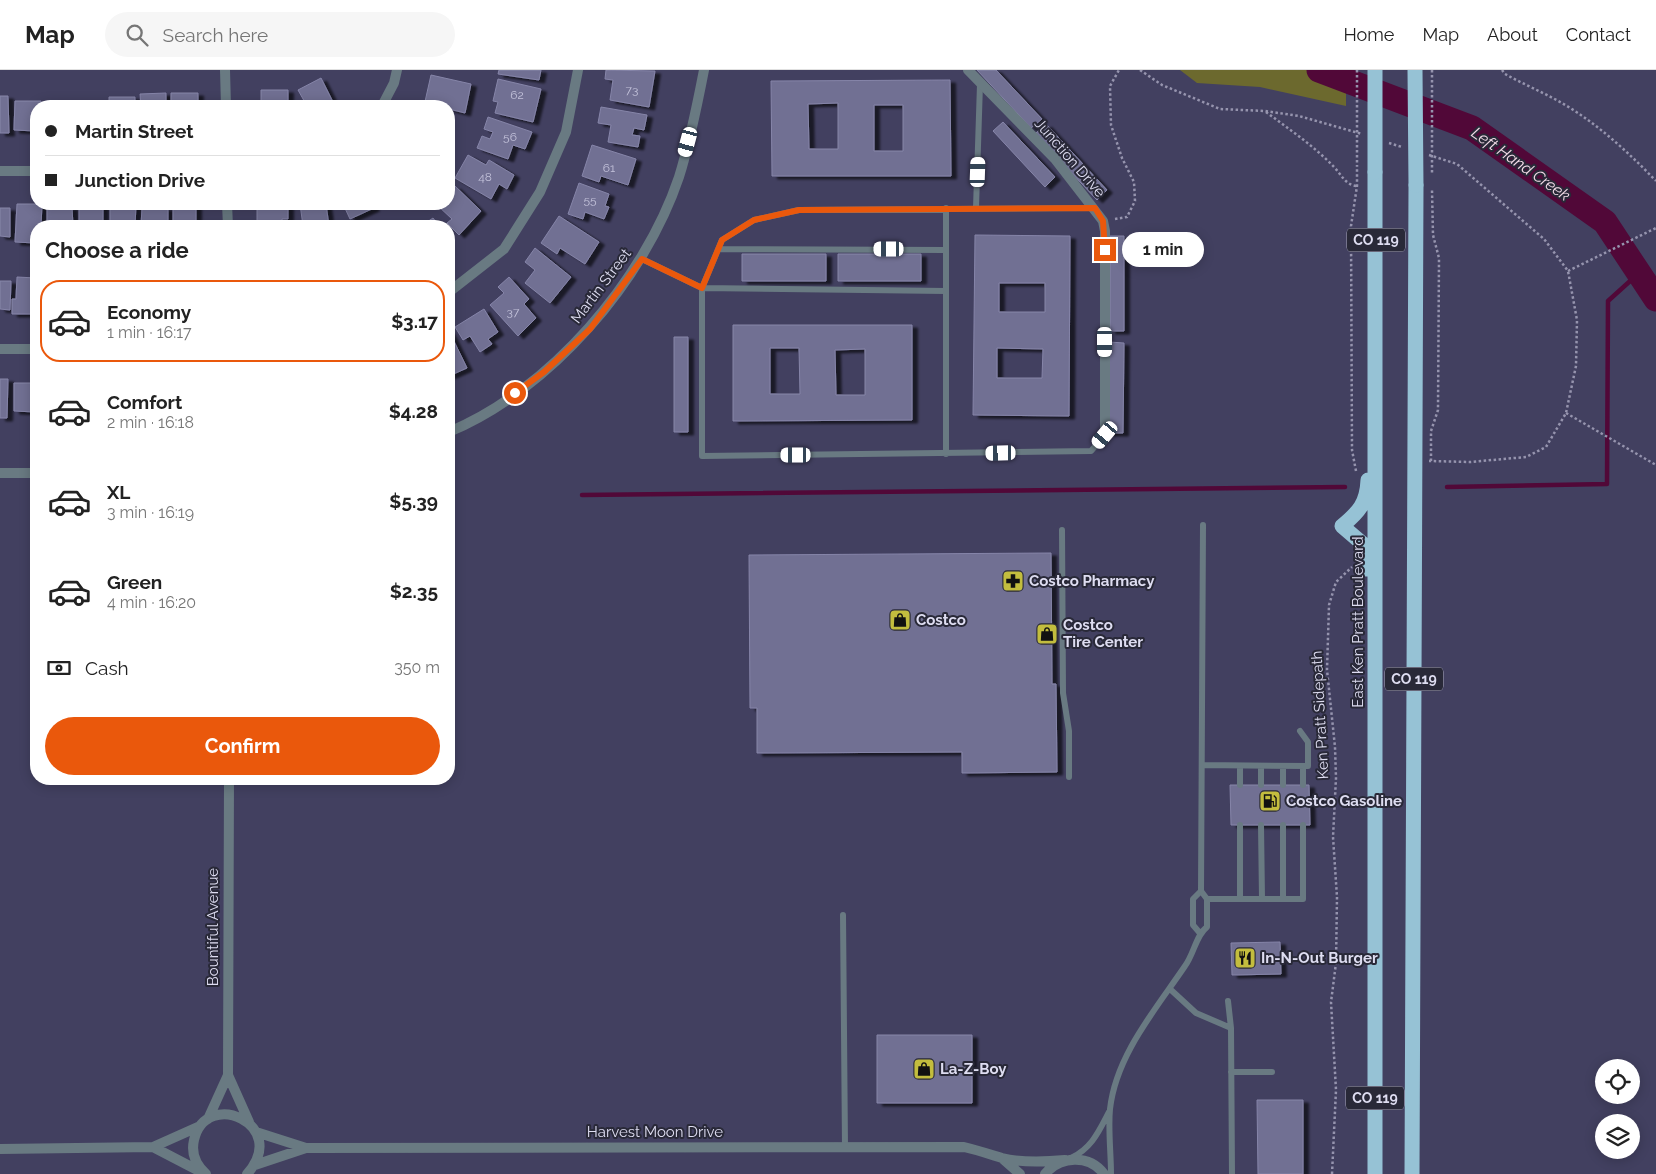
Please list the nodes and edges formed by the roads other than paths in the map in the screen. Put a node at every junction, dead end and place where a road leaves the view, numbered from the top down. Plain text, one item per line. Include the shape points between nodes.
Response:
1 (225, 70) edge
2 (397, 70) edge
3 (578, 70) edge
4 (704, 70) edge
5 (968, 70) edge
6 (1375, 70) edge
7 (1416, 70) edge
8 (980, 84) junction
9 (226, 100) edge
10 (385, 100) edge
11 (0, 171) edge
12 (30, 171) edge
13 (946, 208) junction
14 (976, 208) junction
15 (1095, 208) junction
16 (719, 249) junction
17 (946, 250) junction
18 (642, 259) junction
19 (455, 287) edge
20 (702, 288) junction
21 (946, 291) junction
22 (1376, 308) junction
23 (0, 349) edge
24 (30, 349) edge
25 (455, 429) edge
26 (1105, 435) joint
27 (946, 454) junction
28 (0, 473) edge
29 (30, 473) edge
30 (1203, 525) dead end
31 (1062, 530) dead end
32 (1376, 636) junction
33 (1300, 732) dead end
34 (1202, 765) junction
35 (1240, 766) junction
36 (1261, 766) junction
37 (1283, 766) junction
38 (1305, 766) junction
39 (1069, 777) dead end
40 (229, 785) edge
41 (1261, 785) dead end
42 (1283, 785) dead end
43 (1302, 785) dead end
44 (1240, 786) dead end
45 (1240, 825) dead end
46 (1261, 825) dead end
47 (1283, 825) dead end
48 (1302, 825) dead end
49 (1201, 891) junction
50 (1207, 899) junction
51 (1240, 899) junction
52 (1262, 899) junction
53 (1283, 899) junction
54 (843, 915) dead end
55 (1199, 932) junction
56 (1170, 989) junction
57 (1228, 1001) dead end
58 (1230, 1028) junction
59 (1231, 1072) junction
60 (1272, 1072) dead end
61 (228, 1075) junction
62 (1110, 1110) junction
63 (249, 1122) junction
64 (204, 1123) junction
65 (256, 1132) junction
66 (845, 1147) junction
67 (152, 1148) junction
68 (306, 1148) junction
69 (0, 1149) edge
70 (1002, 1158) junction
71 (1065, 1160) junction
72 (255, 1165) junction
73 (205, 1174) edge
74 (247, 1174) edge
75 (1020, 1174) edge
76 (1045, 1174) edge
77 (1104, 1174) edge
78 (1111, 1174) edge
79 (1232, 1174) edge
80 (1375, 1174) edge
81 (1412, 1174) edge

1 - 9 street
2 - 10 street
3 - 19 street via 566,132 540,192 504,249
4 - 18 street, Martin Street via 679,178
5 - 8 street, Junction Drive
6 - 22 highway, East Ken Pratt Boulevard / CO 119, bridge
7 - 81 highway, CO 119, bridge
8 - 14 lane
8 - 15 street, Junction Drive via 1055,159
11 - 12 street
13 - 14 lane
13 - 16 lane via 799,210 754,220 722,240
13 - 17 lane
14 - 15 lane
15 - 26 street, Junction Drive via 1105,231
16 - 17 lane
16 - 20 lane
17 - 21 lane
18 - 20 lane
18 - 25 street, Martin Street via 590,329 544,372 500,404
20 - 21 lane
20 - 27 lane via 702,456
21 - 27 lane
22 - 32 highway, East Ken Pratt Boulevard / CO 119
22 - 32 highway via 1368,317 1368,492 1360,511 1342,526 1359,538 1366,550 1366,617
23 - 24 street
26 - 27 lane via 1091,451
28 - 29 street
30 - 34 lane
31 - 39 lane via 1063,693 1069,732
32 - 80 highway, East Ken Pratt Boulevard / CO 119
33 - 38 lane via 1308,742
34 - 35 lane
34 - 49 lane
35 - 36 lane
35 - 44 lane
36 - 37 lane
36 - 41 lane
37 - 38 lane
37 - 42 lane
38 - 43 lane
40 - 61 street, Bountiful Avenue
45 - 51 lane
46 - 52 lane
47 - 53 lane
48 - 53 lane via 1303,899
49 - 50 lane
49 - 55 lane via 1193,899 1193,925
50 - 51 lane
50 - 55 lane via 1207,927
51 - 52 lane
52 - 53 lane
54 - 66 lane
55 - 56 lane via 1191,957
56 - 58 lane via 1196,1013
56 - 62 lane via 1126,1058
57 - 58 lane
58 - 59 lane
59 - 60 lane
59 - 79 lane
61 - 63 street
61 - 64 street
62 - 71 lane via 1094,1141 1084,1152
62 - 78 lane
63 - 64 street via 228,1114
63 - 65 street
64 - 67 street
64 - 73 street via 193,1145 198,1165
65 - 68 street
65 - 72 street via 259,1155
66 - 68 street, Harvest Moon Drive
66 - 70 street, Harvest Moon Drive via 964,1147
67 - 69 street
67 - 73 street
68 - 72 street
70 - 71 street, Harvest Moon Drive via 1039,1162
70 - 75 street, Harvest Moon Drive
71 - 76 street
71 - 77 street, Harvest Moon Drive via 1084,1161
72 - 74 street

